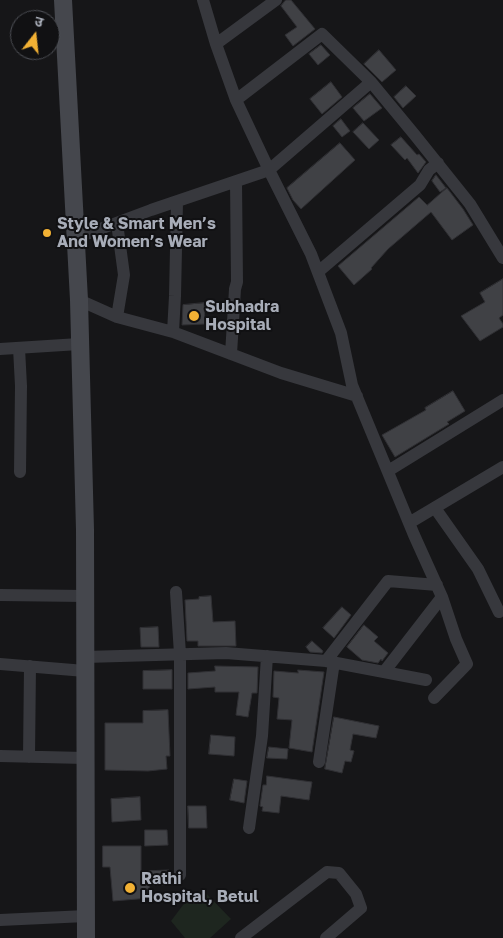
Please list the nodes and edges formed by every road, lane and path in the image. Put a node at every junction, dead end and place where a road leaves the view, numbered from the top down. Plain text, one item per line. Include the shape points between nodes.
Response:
1 (63, 0) edge
2 (203, 0) edge
3 (276, 0) edge
4 (216, 44) junction
5 (372, 82) junction
6 (236, 100) junction
7 (438, 163) junction
8 (269, 170) junction
9 (236, 181) junction
10 (177, 202) junction
11 (117, 223) junction
12 (76, 238) junction
13 (503, 258) edge
14 (318, 272) junction
15 (79, 300) junction
16 (117, 317) junction
17 (173, 332) junction
18 (79, 344) junction
19 (19, 348) junction
20 (0, 349) edge
21 (231, 354) junction
22 (357, 396) junction
23 (503, 400) edge
24 (503, 467) edge
25 (388, 471) junction
26 (20, 472) dead end
27 (435, 508) junction
28 (409, 523) junction
29 (440, 591) junction
30 (176, 592) dead end
31 (0, 595) edge
32 (85, 596) junction
33 (498, 612) dead end
34 (180, 654) junction
35 (267, 656) junction
36 (330, 662) junction
37 (0, 664) edge
38 (85, 664) junction
39 (30, 666) junction
40 (384, 672) junction
41 (426, 680) dead end
42 (434, 698) dead end
43 (0, 756) edge
44 (29, 757) junction
45 (85, 758) junction
46 (319, 762) dead end
47 (249, 828) dead end
48 (180, 875) dead end
49 (86, 916) junction
50 (0, 920) edge
51 (86, 938) edge
52 (241, 938) edge
53 (326, 938) edge

1 - 12 main road
2 - 4 street
3 - 4 street
4 - 6 street
5 - 6 street via 322,34
5 - 7 street
5 - 8 street
6 - 8 street
7 - 13 street via 470,204
7 - 14 street via 428,170 420,185
8 - 9 street
8 - 14 street
9 - 10 street
9 - 21 street via 237,282
10 - 11 street
10 - 17 street
11 - 12 street
11 - 16 street via 124,275
12 - 15 main road
14 - 22 street via 341,334
15 - 16 street
15 - 18 main road
16 - 17 street
17 - 21 street
18 - 19 street
18 - 32 main road
19 - 20 street
19 - 26 street
21 - 22 street
22 - 25 street
23 - 25 street
24 - 27 street
25 - 28 street
27 - 28 street
27 - 33 street via 478,569
28 - 29 street
29 - 36 street via 388,581
29 - 40 street
29 - 42 street via 467,664
30 - 34 street
31 - 32 street
32 - 38 main road
34 - 35 street via 226,652
34 - 38 street
34 - 48 street
35 - 36 street
35 - 47 street via 262,736
36 - 40 street
36 - 46 street
37 - 39 street
38 - 39 street
38 - 45 main road
39 - 44 street
40 - 41 street
43 - 44 street
44 - 45 street
45 - 49 main road
49 - 50 street
49 - 51 main road
52 - 53 street via 327,872 339,873 356,894 361,908

